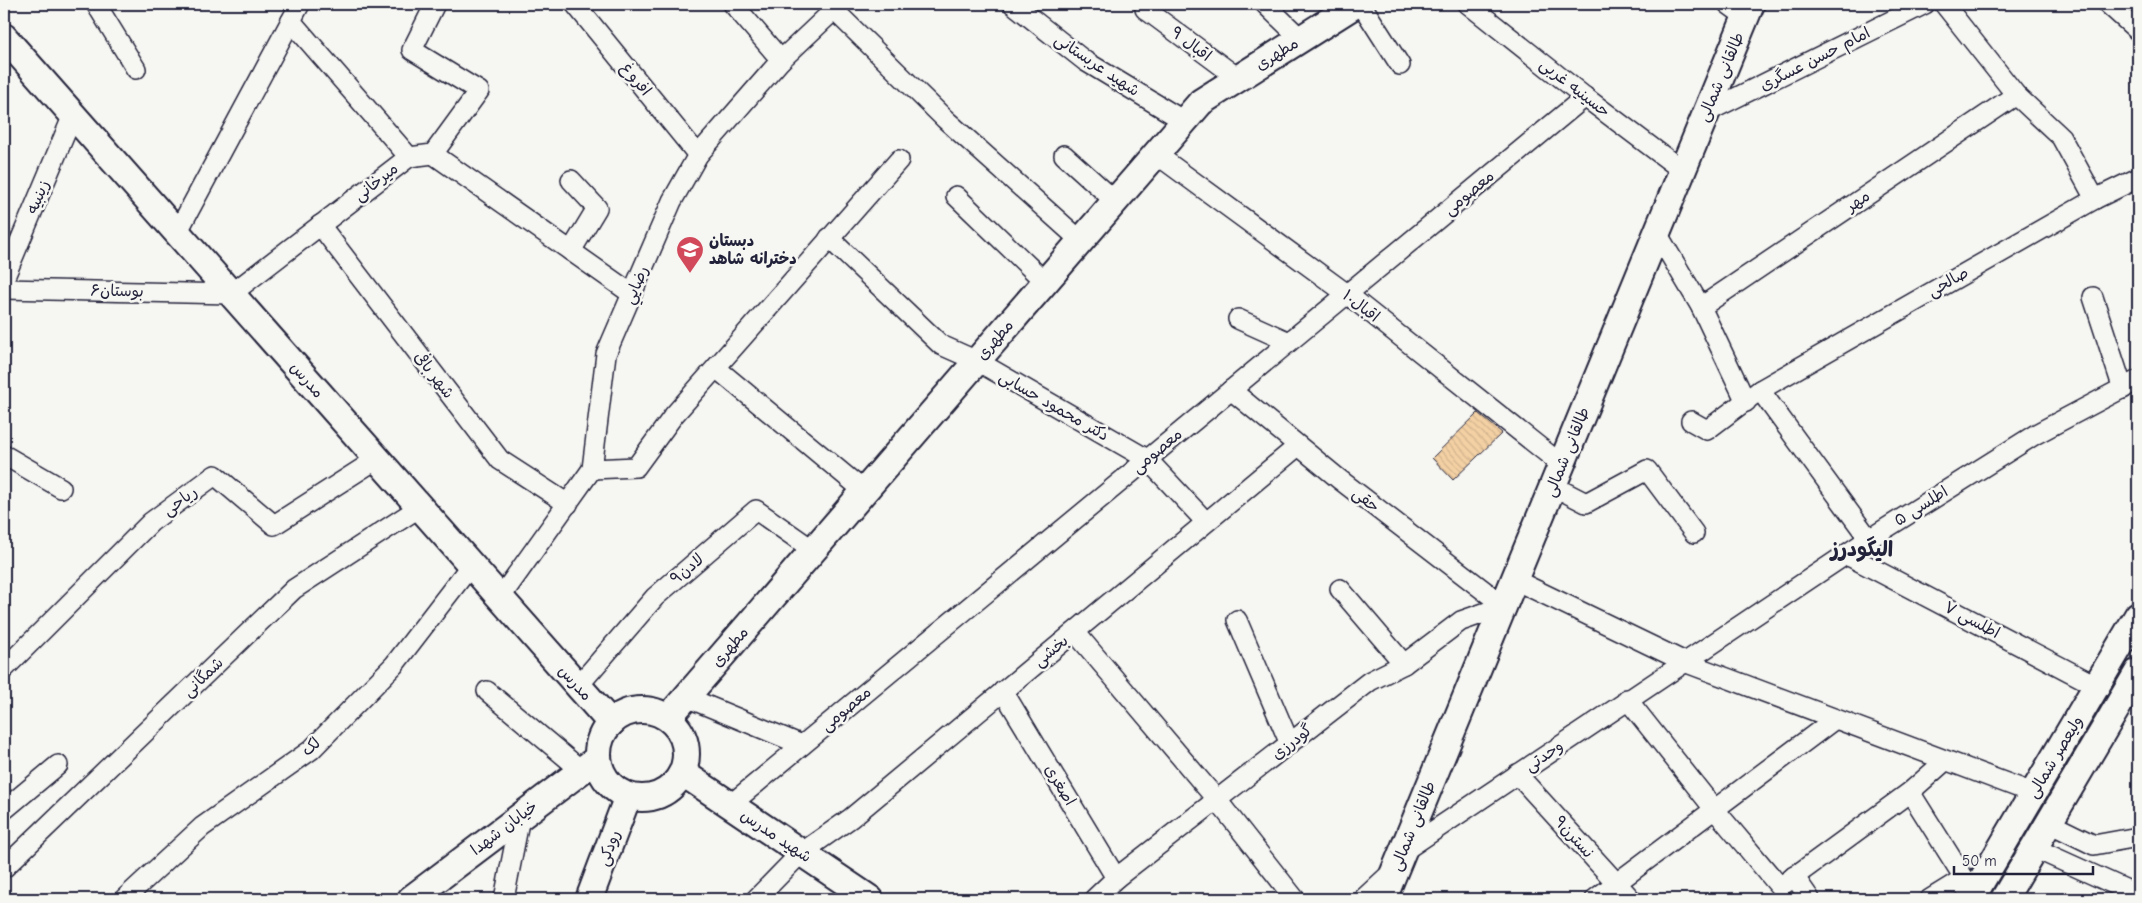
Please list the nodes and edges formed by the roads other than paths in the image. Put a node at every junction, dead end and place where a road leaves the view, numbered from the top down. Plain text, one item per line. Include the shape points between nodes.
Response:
1 (96, 4) edge
2 (300, 4) edge
3 (435, 4) edge
4 (575, 4) edge
5 (733, 4) edge
6 (1013, 4) edge
7 (1265, 4) edge
8 (1356, 4) edge
9 (1361, 4) edge
10 (1468, 4) edge
11 (1925, 4) edge
12 (1944, 4) edge
13 (2108, 4) edge
14 (835, 7) edge
15 (1742, 8) edge
16 (1145, 9) dead end
17 (291, 21) junction
18 (2138, 31) edge
19 (1301, 39) junction
20 (6, 43) edge
21 (781, 60) junction
22 (1400, 65) dead end
23 (136, 69) dead end
24 (1238, 78) junction
25 (2016, 95) junction
26 (1585, 97) junction
27 (1705, 113) junction
28 (73, 115) junction
29 (1184, 121) junction
30 (433, 154) junction
31 (1156, 154) junction
32 (698, 155) junction
33 (1064, 155) dead end
34 (409, 157) junction
35 (899, 160) dead end
36 (1683, 171) junction
37 (2138, 178) edge
38 (571, 180) dead end
39 (956, 196) dead end
40 (2095, 199) junction
41 (1115, 201) junction
42 (320, 225) junction
43 (177, 233) junction
44 (1657, 233) junction
45 (829, 238) junction
46 (1081, 241) junction
47 (570, 251) junction
48 (4, 279) edge
49 (1045, 282) junction
50 (4, 289) edge
51 (231, 294) junction
52 (632, 294) junction
53 (1347, 294) junction
54 (2093, 297) dead end
55 (1701, 308) junction
56 (1238, 319) dead end
57 (1289, 342) junction
58 (977, 361) junction
59 (716, 368) junction
60 (2131, 384) edge
61 (1231, 390) junction
62 (1753, 396) junction
63 (1691, 421) dead end
64 (1298, 446) junction
65 (4, 455) edge
66 (377, 459) junction
67 (1147, 459) junction
68 (592, 469) junction
69 (1557, 476) junction
70 (61, 488) dead end
71 (864, 492) junction
72 (568, 504) junction
73 (420, 507) junction
74 (1206, 522) junction
75 (1694, 533) dead end
76 (1869, 539) junction
77 (813, 550) junction
78 (1847, 555) junction
79 (471, 566) junction
80 (1515, 580) junction
81 (1340, 589) dead end
82 (500, 598) junction
83 (1504, 606) junction
84 (2138, 616) edge
85 (1237, 620) dead end
86 (1075, 632) junction
87 (1687, 663) junction
88 (1404, 664) junction
89 (4, 669) edge
90 (2138, 672) edge
91 (578, 686) junction
92 (2097, 686) junction
93 (487, 691) dead end
94 (1004, 691) junction
95 (686, 697) junction
96 (1627, 699) junction
97 (668, 718) junction
98 (1835, 719) junction
99 (610, 723) junction
100 (1290, 744) junction
101 (802, 745) junction
102 (1945, 761) junction
103 (590, 764) junction
104 (58, 765) dead end
105 (683, 773) junction
106 (1517, 774) junction
107 (1910, 792) junction
108 (2033, 794) junction
109 (628, 796) junction
110 (1217, 800) junction
111 (730, 805) junction
112 (4, 810) edge
113 (1715, 810) junction
114 (520, 817) junction
115 (2049, 823) junction
116 (2138, 837) edge
117 (2034, 848) junction
118 (801, 853) junction
119 (1399, 861) junction
120 (4, 868) edge
121 (1794, 876) junction
122 (1116, 878) junction
123 (1616, 884) junction
124 (1968, 892) edge
125 (2138, 895) edge
126 (124, 899) edge
127 (411, 899) edge
128 (504, 899) edge
129 (589, 899) edge
130 (756, 899) edge
131 (870, 899) edge
132 (1094, 899) edge
133 (1295, 899) edge
134 (1363, 899) edge
135 (1383, 899) edge
136 (1595, 899) edge
137 (1631, 899) edge
138 (1810, 899) edge
139 (1930, 899) edge
140 (2004, 899) edge

1 - 23 street
2 - 17 street
3 - 30 street via 412,50 479,91
4 - 32 street, افروغ
5 - 21 street
6 - 29 street, شهید عربستانی via 1085,61
7 - 19 street
8 - 19 street, مطهری
9 - 22 street
10 - 26 street, حسینیه غربی
11 - 27 street, امام حسن عسگری
12 - 25 street
13 - 18 street
14 - 21 street, رضایي
14 - 46 street via 946,119
15 - 27 street, طالقانی شمالی
16 - 24 street, اقبال ۹
17 - 34 street
17 - 43 street
19 - 24 street, مطهری
20 - 28 street, مدرس
21 - 32 street, رضایي
24 - 29 street, مطهری via 1201,102
25 - 40 street via 2061,137
25 - 55 street, مهر
26 - 36 street, حسینیه غربی
26 - 53 street, معصومی
27 - 36 street, طالقانی شمالی
28 - 43 street, مدرس
28 - 48 street, زینبیه
29 - 31 street, مطهری
30 - 34 street, میرخانی
30 - 47 street
31 - 41 street, مطهری
31 - 53 street, اقبال۱۰
32 - 52 street, رضایي via 672,201
33 - 41 street
34 - 42 street, میرخانی
35 - 45 street
36 - 44 street, طالقانی شمالی
37 - 40 street, صالحی
38 - 47 street via 597,208
39 - 49 street
40 - 62 street, صالحی
41 - 46 street, مطهری
42 - 51 street, میرخانی
42 - 72 street, شهر بافی via 500,460
43 - 51 street, مدرس
44 - 55 street
44 - 69 street, طالقانی شمالی
45 - 58 street, دکتر محمود حسابی via 941,345
45 - 59 street
46 - 49 street, مطهری
47 - 52 street
49 - 58 street, مطهری
50 - 51 street, بوستان۶
51 - 66 street, مدرس
52 - 68 street, رضایي via 606,354
53 - 57 street, معصومی
53 - 69 street, اقبال۱۰
54 - 60 street
55 - 62 street
56 - 57 street
57 - 61 street, معصومی
58 - 67 street, دکتر محمود حسابی
58 - 71 street, مطهری
59 - 68 street via 674,415 636,467
59 - 71 street
60 - 76 street, اطلسی ۵ via 2036,434
61 - 64 street, حقی
61 - 67 street, معصومی
62 - 63 street, صالحی via 1708,430
62 - 76 street
64 - 74 street, بخشی
64 - 83 street, حقی
65 - 70 street
66 - 73 street, مدرس
66 - 89 street, ریاحی via 274,525 215,475 151,522
67 - 74 street, دکتر محمود حسابی
67 - 101 street, معصومی
68 - 72 street, رضایي
69 - 75 street, اقبال۱۰ via 1586,503 1647,470
69 - 80 street, طالقانی شمالی
71 - 77 street, مطهری
72 - 82 street, رضایي
73 - 79 street, مدرس
73 - 120 street, شمگانی via 294,590
74 - 86 street, بخشی
76 - 78 street, اطلسی ۵
77 - 91 street, لادن۹ via 756,510 654,597
77 - 95 street, مطهری
78 - 87 street, اطلسی ۵
78 - 92 street, اطلسی ۷
79 - 82 street, مدرس
79 - 126 street, لک via 394,665 310,750 202,827
80 - 83 street, طالقانی شمالی
80 - 87 street
81 - 88 street
82 - 91 street, مدرس
83 - 88 street, گودرزی via 1461,622
83 - 119 street, طالقانی شمالی
84 - 92 street, ولیعصر شمالی
85 - 100 street
86 - 94 street, بخشی
86 - 110 street
87 - 96 street, وحدتی
87 - 98 street
88 - 100 street, گودرزی via 1370,681
90 - 115 street, ولیعصر شمالی
91 - 99 street, مدرس
92 - 108 street, ولیعصر شمالی
93 - 103 street
94 - 118 street, بخشی via 851,818
94 - 122 street, اصغری
95 - 97 street, مطهری
95 - 101 street
96 - 106 street, وحدتی
96 - 113 street
97 - 99 street via 657,712 632,711
97 - 105 street via 683,737 686,761
98 - 102 street
98 - 113 street
99 - 103 street
100 - 110 street, گودرزی
101 - 111 street, معصومی
102 - 107 street
102 - 108 street
103 - 109 street via 601,770 616,790
103 - 114 street, خیابان شهدا
104 - 112 street
105 - 109 street via 666,792 654,797
105 - 111 street, شهید مدرس
106 - 119 street, وحدتی
106 - 123 street, نسترن۹
107 - 121 street
107 - 124 street
108 - 124 street, ولیعصر شمالی
109 - 129 street, رودکی
110 - 122 street, گودرزی
110 - 133 street
111 - 118 street, شهید مدرس
113 - 121 street via 1780,887
113 - 123 street
114 - 127 street, خیابان شهدا
114 - 128 street
115 - 116 street via 2094,845
115 - 117 street, ولیعصر شمالی
117 - 125 street
117 - 140 street, ولیعصر شمالی
118 - 130 street, بخشی
118 - 131 street, شهید مدرس
119 - 134 street, وحدتی
119 - 135 street, طالقانی شمالی
121 - 138 street
122 - 132 street, گودرزی
123 - 136 street
123 - 137 street, نسترن۹
124 - 139 street

